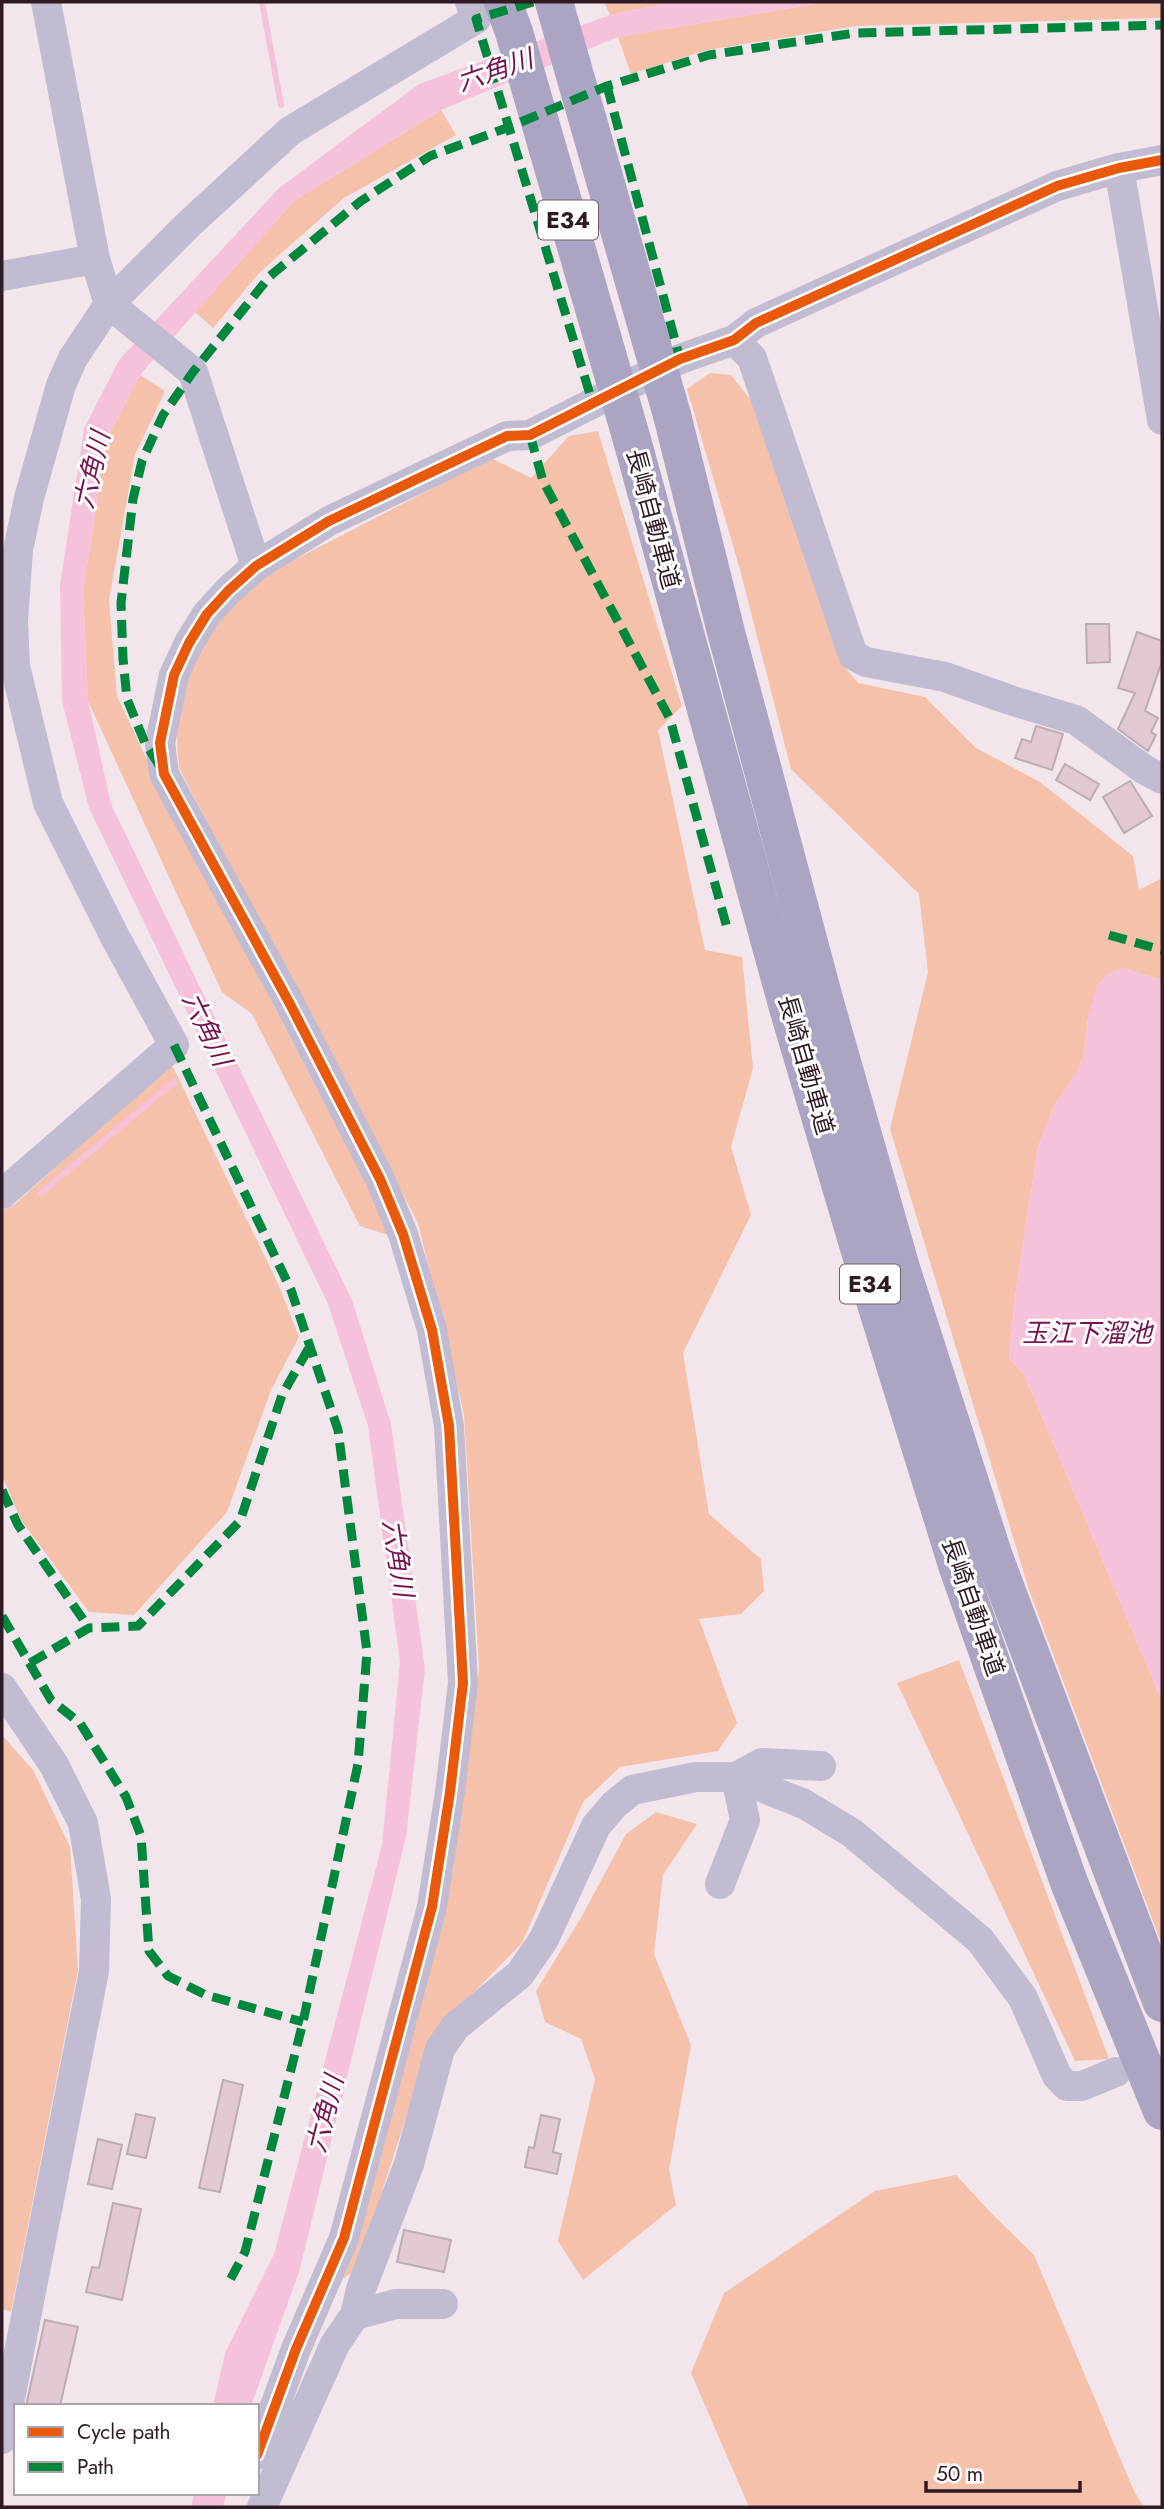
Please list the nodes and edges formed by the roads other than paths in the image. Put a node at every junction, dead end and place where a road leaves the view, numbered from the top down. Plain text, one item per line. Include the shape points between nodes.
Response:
1 (46, 2) edge
2 (470, 2) edge
3 (503, 2) edge
4 (554, 2) edge
5 (1162, 160) edge
6 (1119, 168) junction
7 (95, 259) junction
8 (2, 276) edge
9 (109, 304) junction
10 (734, 340) junction
11 (1162, 420) edge
12 (256, 566) junction
13 (1162, 779) edge
14 (2, 1194) edge
15 (2, 1688) edge
16 (821, 1766) dead end
17 (736, 1777) junction
18 (720, 1884) dead end
19 (1162, 2003) edge
20 (1116, 2072) dead end
21 (1162, 2111) edge
22 (443, 2304) dead end
23 (355, 2315) junction
24 (2, 2439) edge
25 (259, 2450) edge
26 (262, 2507) edge

1 - 7 street
2 - 9 street via 476,19 290,131
3 - 21 highway, 長崎自動車道 / E34, bridge via 632,440 788,1008 954,1555 1070,1885
4 - 19 highway, 長崎自動車道 / E34, bridge via 672,415 817,972 901,1268 994,1557
5 - 6 street
6 - 10 street via 1057,186 756,323
6 - 11 street
7 - 8 street
7 - 9 street
9 - 12 street via 193,372
9 - 14 street via 73,358 61,386 29,498 18,550 15,666 48,803 174,1045
10 - 12 street via 680,359 530,435 507,436 371,500
10 - 13 street via 752,358 853,655 866,662 945,677 1076,720
12 - 25 street via 207,614 174,675 160,743 164,774 290,1004 380,1179 403,1234 432,1330 449,1426 463,1683 429,1921 344,2238
15 - 24 street via 54,1765 83,1823 96,1899 94,1971
16 - 17 street via 762,1763
17 - 18 street via 745,1820
17 - 20 street via 804,1804 852,1833 980,1940 1023,1998 1057,2076 1068,2086 1082,2086
17 - 23 street via 696,1777 632,1790 596,1826 544,1939 520,1974 455,2027 440,2049 409,2164
22 - 23 street via 396,2304
23 - 26 street via 335,2344

